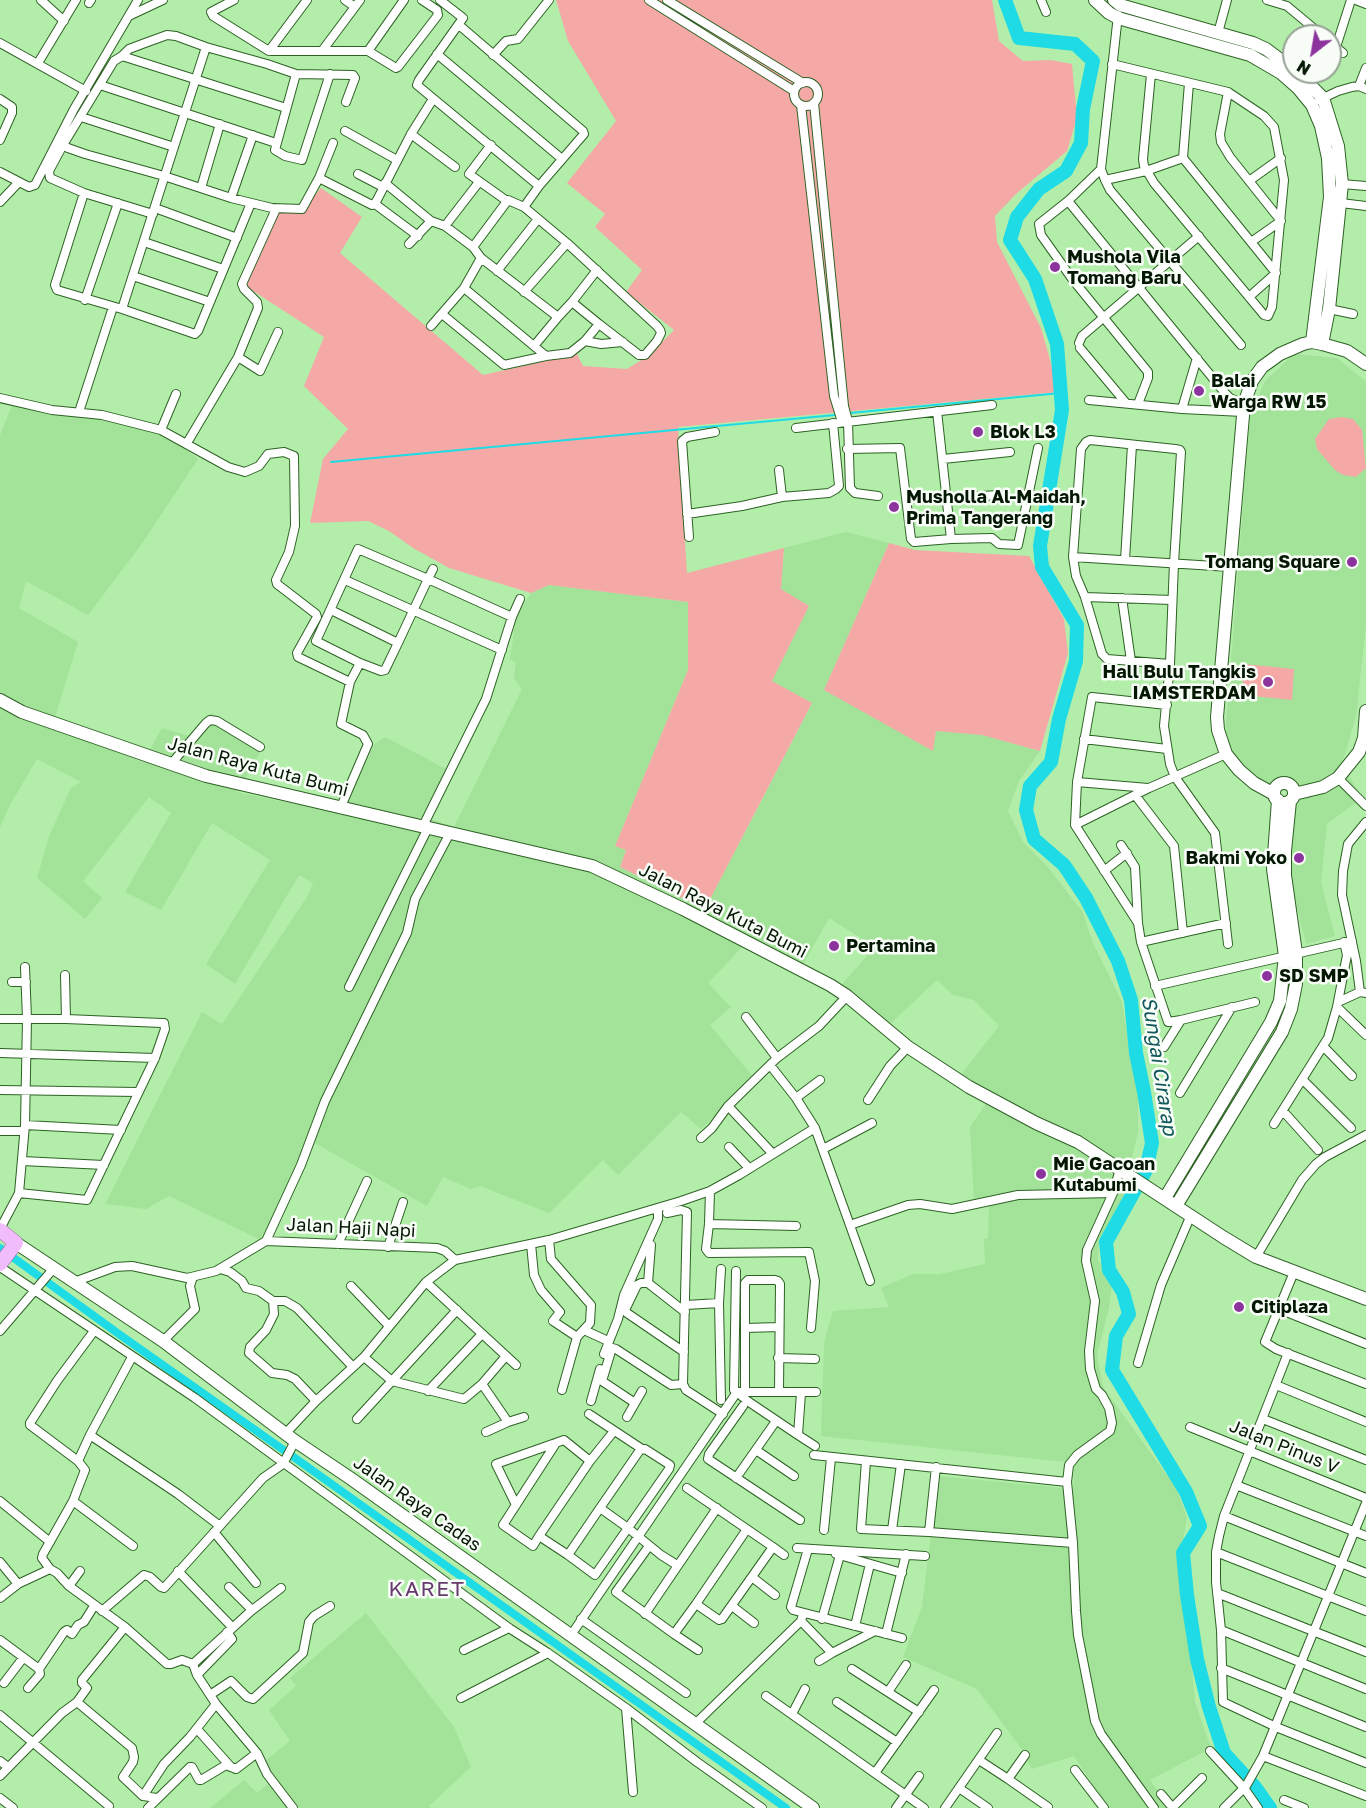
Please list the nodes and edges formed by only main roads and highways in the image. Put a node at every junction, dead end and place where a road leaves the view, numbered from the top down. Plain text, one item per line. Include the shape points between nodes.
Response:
1 (0, 1230) edge
2 (1, 1264) edge

1 - 2 main road, Jalan Raya Cadas via 14,1245

